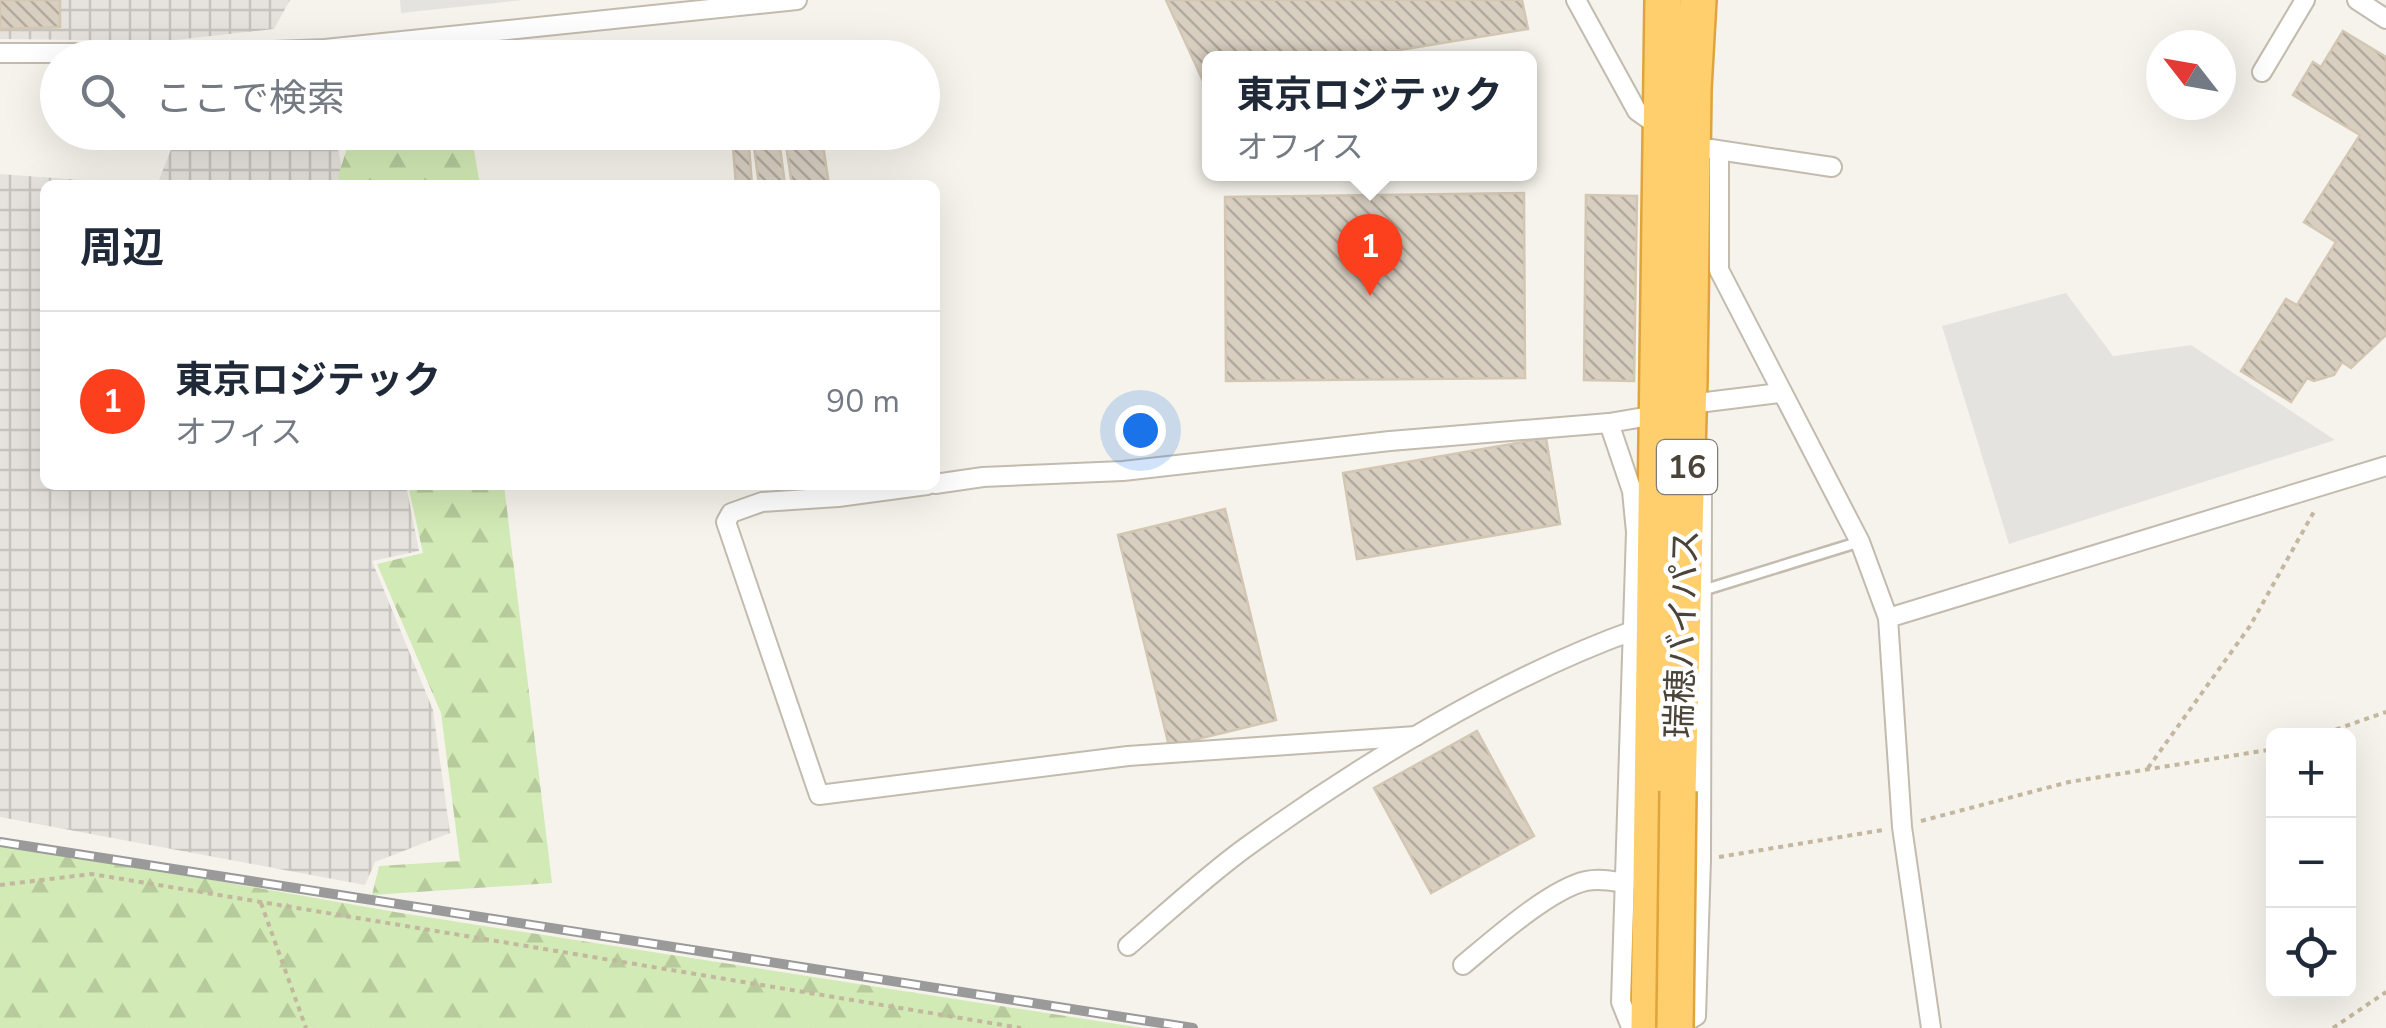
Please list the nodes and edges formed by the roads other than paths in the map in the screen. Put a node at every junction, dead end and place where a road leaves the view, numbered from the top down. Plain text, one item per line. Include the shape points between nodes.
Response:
1 (797, 0) edge
2 (1576, 0) edge
3 (1663, 0) edge
4 (1698, 0) edge
5 (2305, 0) edge
6 (2356, 0) edge
7 (2386, 19) edge
8 (413, 40) edge
9 (0, 53) edge
10 (40, 53) edge
11 (2262, 72) dead end
12 (1690, 141) junction
13 (1832, 166) dead end
14 (1694, 391) junction
15 (1780, 393) junction
16 (1656, 415) junction
17 (1609, 423) junction
18 (2386, 466) edge
19 (940, 483) edge
20 (893, 490) edge
21 (1860, 542) junction
22 (1704, 590) junction
23 (1888, 618) junction
24 (1635, 630) junction
25 (1416, 736) junction
26 (1665, 790) junction
27 (1626, 883) junction
28 (1128, 946) dead end
29 (1464, 964) dead end
30 (1641, 1028) edge
31 (1649, 1028) edge
32 (1675, 1028) edge
33 (1932, 1028) edge

1 - 8 street
2 - 12 street via 1637,111
3 - 12 highway, 瑞穂バイパス / 16
4 - 12 highway, 瑞穂バイパス / 16
5 - 11 street
6 - 7 street
9 - 10 street
12 - 13 street
12 - 14 highway, 瑞穂バイパス / 16
12 - 15 street via 1719,270
12 - 16 highway, 瑞穂バイパス / 16
14 - 15 street
14 - 22 street
14 - 26 highway, 瑞穂バイパス / 16
15 - 21 street
16 - 17 street
16 - 26 highway, 瑞穂バイパス / 16
17 - 19 street
17 - 24 street via 1632,491
18 - 23 street
20 - 25 street via 762,502 731,513 726,522 819,794 1128,756
21 - 22 lane
21 - 23 street
22 - 32 street via 1696,1016
23 - 33 street via 1902,827
24 - 25 street
24 - 27 street
25 - 28 street via 1242,850
26 - 31 highway, 瑞穂バイパス / 16
26 - 32 highway, 瑞穂バイパス / 16, bridge
27 - 29 street via 1582,881 1522,916
27 - 30 street via 1621,1002 1631,1027

